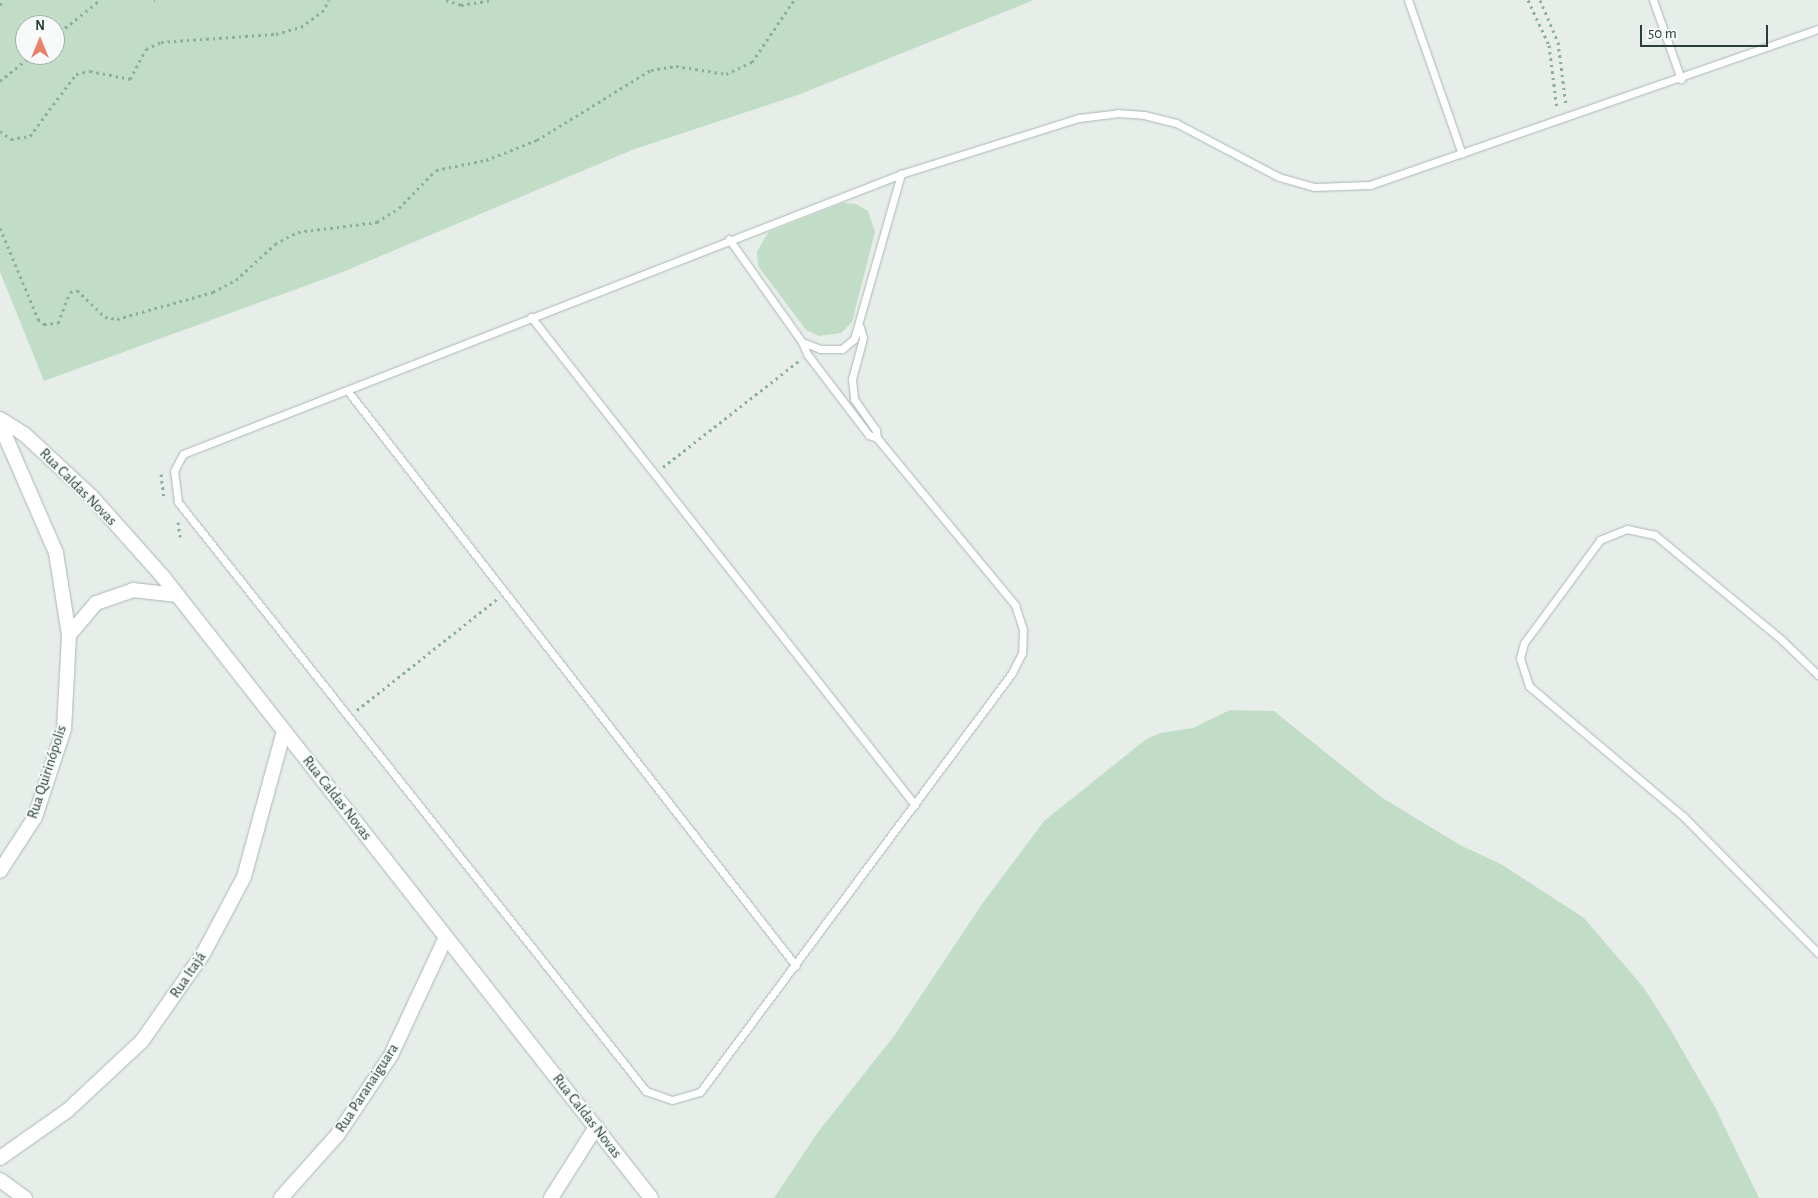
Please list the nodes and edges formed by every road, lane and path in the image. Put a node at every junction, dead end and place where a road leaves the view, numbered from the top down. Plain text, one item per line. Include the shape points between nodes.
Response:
1 (3, 0) edge
2 (100, 0) edge
3 (329, 0) edge
4 (446, 0) edge
5 (491, 0) edge
6 (794, 0) edge
7 (1408, 0) edge
8 (1528, 0) edge
9 (1540, 0) edge
10 (1653, 0) edge
11 (0, 5) edge
12 (65, 28) edge
13 (1818, 29) edge
14 (19, 65) edge
15 (1681, 79) junction
16 (0, 80) edge
17 (1567, 118) junction
18 (1558, 122) junction
19 (0, 131) edge
20 (1462, 154) junction
21 (901, 174) junction
22 (0, 228) edge
23 (729, 239) junction
24 (532, 317) junction
25 (860, 327) junction
26 (802, 342) junction
27 (808, 354) junction
28 (347, 390) junction
29 (0, 419) edge
30 (0, 424) edge
31 (877, 438) junction
32 (654, 473) junction
33 (506, 593) junction
34 (177, 595) junction
35 (69, 636) junction
36 (1818, 675) edge
37 (348, 716) junction
38 (284, 731) junction
39 (915, 805) junction
40 (0, 870) edge
41 (446, 937) junction
42 (1818, 953) edge
43 (796, 966) junction
44 (596, 1127) junction
45 (0, 1158) edge
46 (0, 1180) edge
47 (25, 1198) edge
48 (281, 1198) edge
49 (551, 1198) edge
50 (651, 1198) edge

1 - 11 path
2 - 12 path
3 - 19 path via 322,12 301,27 276,34 161,42 146,49 130,79 90,71 76,74 30,136 11,139
4 - 5 path via 460,5
6 - 22 path via 752,62 726,74 676,66 651,70 537,140 486,160 436,170 399,208 377,222 298,232 275,244 236,280 203,295 117,319 105,316 76,290 70,292 58,323 44,324 38,319
7 - 20 lane
8 - 18 path via 1549,44
9 - 17 path via 1554,26 1562,58
10 - 15 lane
13 - 15 lane
14 - 16 path
15 - 17 lane
17 - 18 lane
18 - 20 lane
20 - 21 lane via 1370,185 1314,187 1279,177 1176,123 1144,115 1117,113 1079,118
21 - 23 lane
21 - 25 lane
23 - 24 lane
23 - 26 lane
24 - 28 lane
24 - 32 lane
25 - 26 lane via 854,339 842,348 820,349
25 - 31 lane via 863,338 852,391 854,400 876,430
26 - 27 lane
27 - 31 lane via 869,435
27 - 32 path
28 - 33 lane
28 - 37 lane via 183,454 174,471 174,488 178,502
29 - 34 street, Rua Caldas Novas via 24,434 91,496
30 - 35 street, Rua Quirinópolis via 56,553
31 - 39 lane via 1014,605 1023,629 1022,653 1012,673
32 - 39 lane
33 - 37 path
33 - 43 lane
34 - 35 street via 133,590 96,603
34 - 38 street, Rua Caldas Novas
35 - 40 street, Rua Quirinópolis via 64,729 34,818
36 - 42 lane via 1782,640 1655,535 1627,529 1600,540 1524,643 1520,658 1529,686 1683,816
37 - 43 lane via 646,1091 672,1100 700,1092
38 - 41 street, Rua Caldas Novas
38 - 45 street, Rua Itajá via 244,877 203,954 142,1041 68,1110
39 - 43 lane
41 - 44 street, Rua Caldas Novas
41 - 48 street, Rua Paranaiguara via 391,1055 338,1134
44 - 49 street
44 - 50 street, Rua Caldas Novas
46 - 47 street

